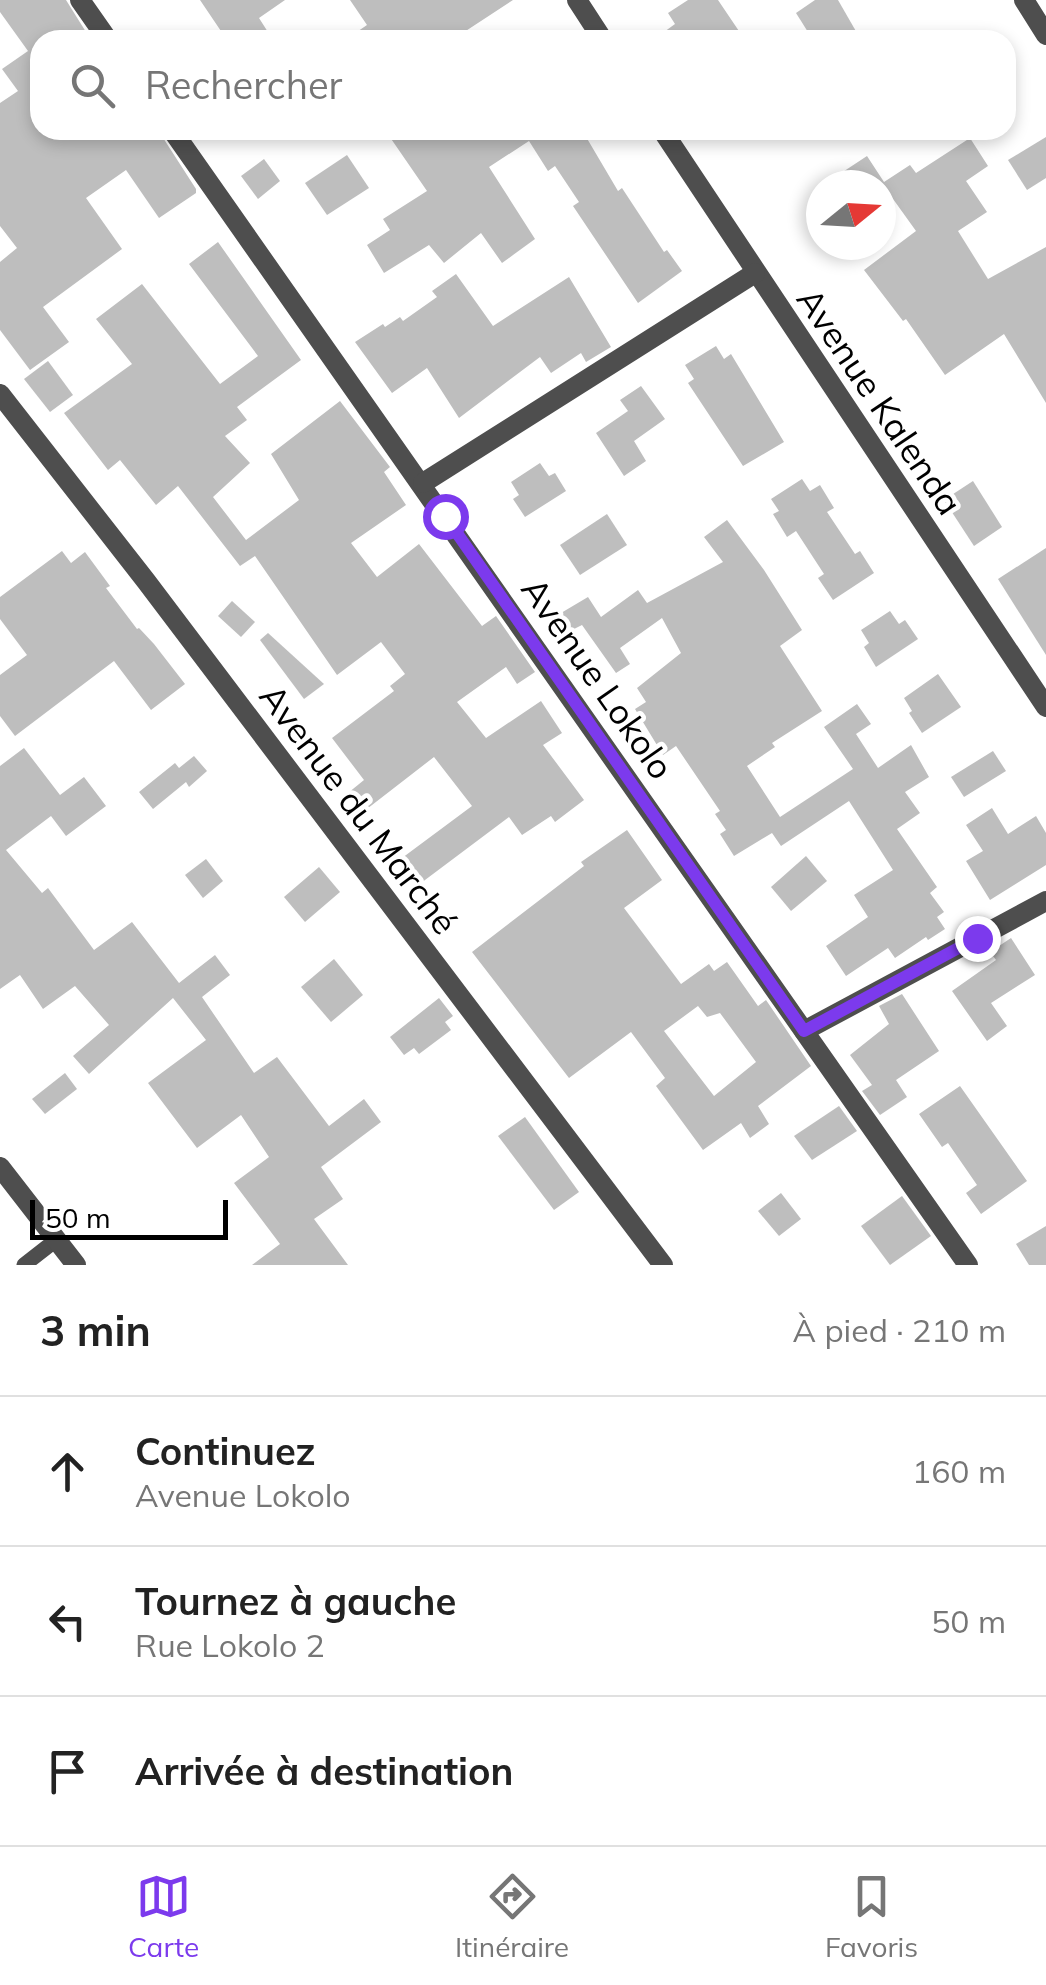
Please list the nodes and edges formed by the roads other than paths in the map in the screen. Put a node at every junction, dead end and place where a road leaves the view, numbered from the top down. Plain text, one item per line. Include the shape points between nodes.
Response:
1 (80, 0) edge
2 (578, 0) edge
3 (1024, 0) edge
4 (101, 30) edge
5 (598, 30) edge
6 (1046, 35) edge
7 (179, 140) edge
8 (669, 140) edge
9 (755, 273) junction
10 (0, 394) edge
11 (423, 483) junction
12 (1046, 706) edge
13 (1046, 901) edge
14 (804, 1031) junction
15 (0, 1167) edge
16 (56, 1240) junction
17 (24, 1265) edge
18 (76, 1265) edge
19 (663, 1265) edge
20 (968, 1265) edge

1 - 4 street
2 - 5 street
3 - 6 street
7 - 11 street, Avenue Lokolo
8 - 9 street, Avenue Kalenda
9 - 11 street
9 - 12 street, Avenue Kalenda
10 - 19 street, Avenue du Marché
11 - 14 street, Avenue Lokolo
13 - 14 street
14 - 20 street, Avenue Lokolo
15 - 16 street
16 - 17 lane
16 - 18 street

